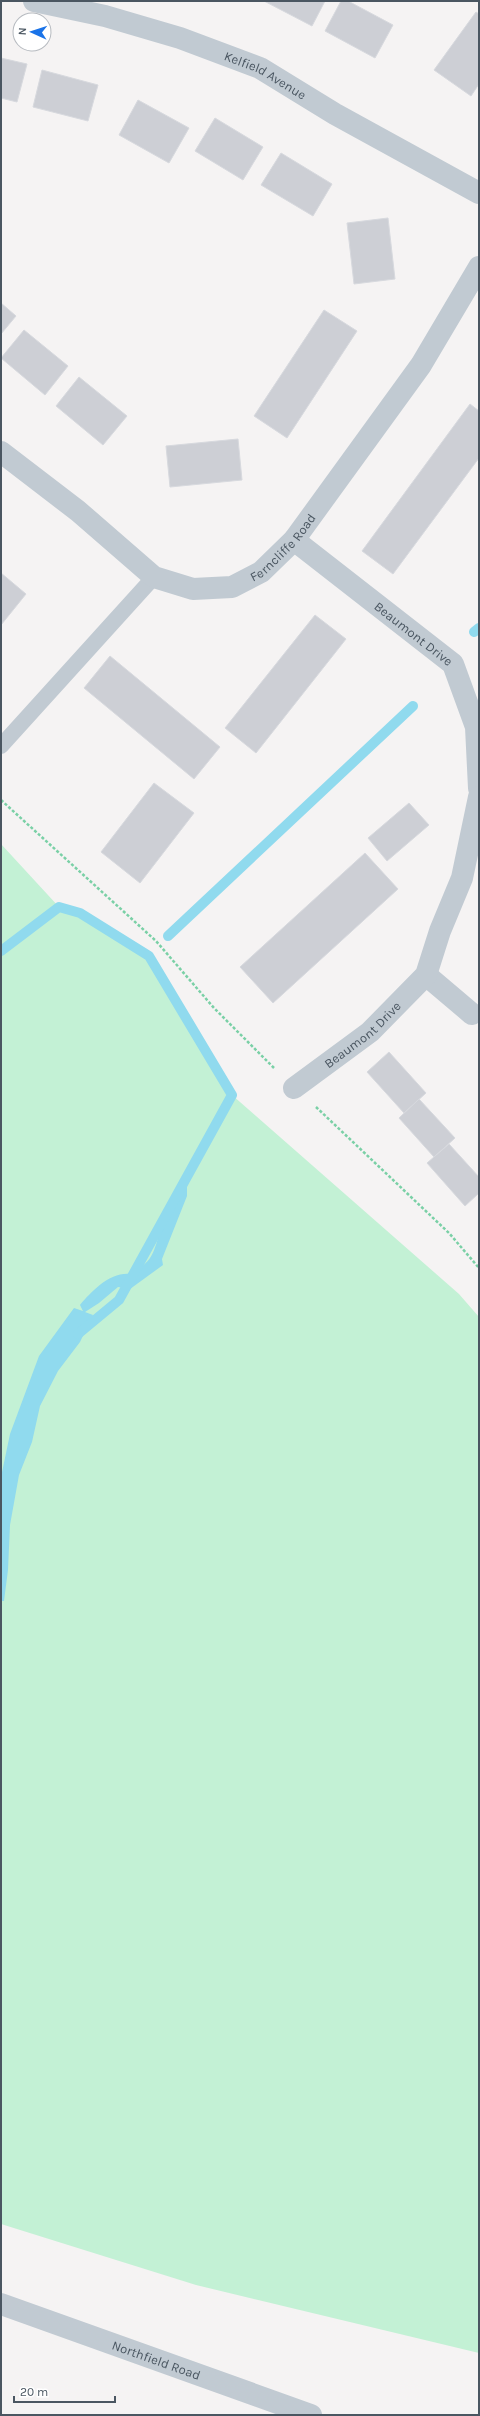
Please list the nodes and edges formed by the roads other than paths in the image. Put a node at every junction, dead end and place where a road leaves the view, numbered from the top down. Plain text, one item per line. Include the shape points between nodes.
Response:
1 (34, 1) edge
2 (479, 193) edge
3 (479, 267) edge
4 (1, 452) edge
5 (294, 540) junction
6 (154, 577) junction
7 (1, 746) edge
8 (479, 788) edge
9 (479, 797) edge
10 (426, 975) junction
11 (472, 1014) dead end
12 (294, 1088) road end
13 (1, 2304) edge
14 (311, 2415) edge

1 - 2 street, Kelfield Avenue via 105,16 180,38 260,68 335,114
3 - 5 street, Ferncliffe Road via 421,365
4 - 6 street, Ferncliffe Road via 78,511
5 - 6 street, Ferncliffe Road via 261,572 232,587 193,589
5 - 8 street, Beaumont Drive via 453,664 476,727
6 - 7 lane
9 - 10 street, Beaumont Drive via 462,878 440,931
10 - 11 street
10 - 12 street, Beaumont Drive via 370,1032
13 - 14 street, Northfield Road

